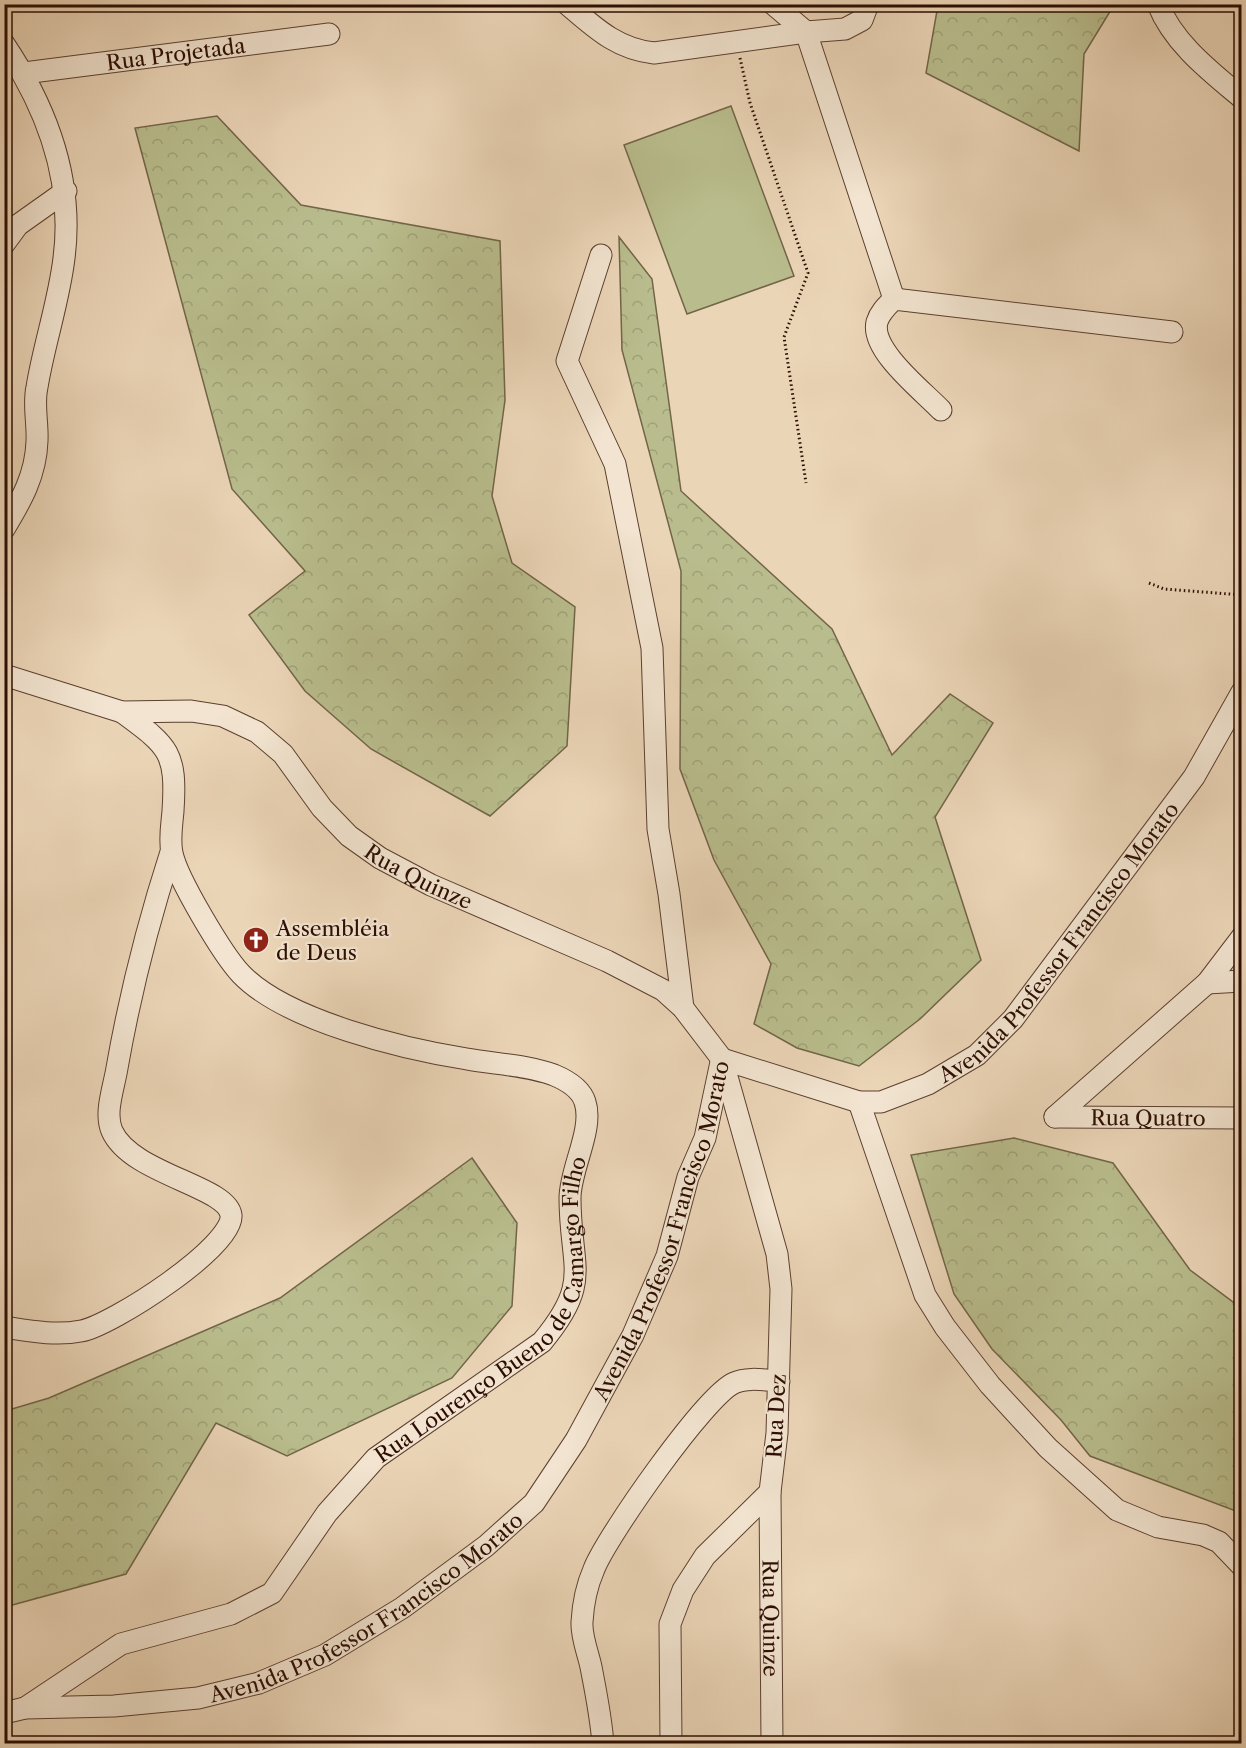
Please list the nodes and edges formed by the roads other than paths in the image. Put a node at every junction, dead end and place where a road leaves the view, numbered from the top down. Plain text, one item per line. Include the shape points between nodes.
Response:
1 (567, 4) edge
2 (773, 4) edge
3 (868, 4) edge
4 (1158, 4) edge
5 (806, 32) junction
6 (329, 34) dead end
7 (4, 44) edge
8 (24, 73) junction
9 (1242, 98) edge
10 (66, 191) junction
11 (4, 244) edge
12 (601, 255) dead end
13 (894, 299) junction
14 (1172, 332) dead end
15 (941, 410) dead end
16 (4, 529) edge
17 (4, 675) edge
18 (1242, 692) edge
19 (122, 712) junction
20 (171, 852) junction
21 (1242, 937) edge
22 (1242, 981) edge
23 (1207, 983) junction
24 (683, 1008) junction
25 (722, 1059) junction
26 (859, 1102) junction
27 (1242, 1118) edge
28 (4, 1327) edge
29 (779, 1381) junction
30 (770, 1492) junction
31 (1242, 1566) edge
32 (15, 1711) edge
33 (603, 1743) edge
34 (671, 1743) edge
35 (772, 1743) edge

1 - 5 street via 604,36 633,51 654,53
2 - 5 street
3 - 5 street via 862,20 845,29
4 - 9 street via 1180,40
5 - 13 street
6 - 8 street, Rua Projetada
7 - 8 street
8 - 10 street via 39,101
10 - 11 street via 18,225
10 - 16 street via 68,227 64,260 36,389 35,467 24,496
12 - 24 street via 567,361 615,464 652,648 657,829
13 - 14 street
13 - 15 street via 881,313 877,336 885,352
17 - 19 street
18 - 26 street, Avenida Professor Francisco Morato via 1194,777 1013,1019 977,1055 928,1084 881,1102
19 - 20 street, Rua Lourenço Bueno de Camargo Filho via 157,738 169,754 176,777
19 - 24 street, Rua Quinze via 191,711 223,717 257,732 283,754 322,808 349,836 380,858 431,885 607,961 663,990
20 - 28 street via 129,998 110,1109 112,1130 125,1149 145,1165 213,1195 228,1206 232,1217 226,1233 210,1251 118,1317 84,1331 55,1334
20 - 32 street, Rua Lourenço Bueno de Camargo Filho via 177,871 241,975 275,999 349,1032 447,1056 553,1075 574,1086 585,1101 586,1120 570,1190 577,1271 572,1297 542,1342 376,1458 327,1514 272,1593 231,1614 120,1644
21 - 23 street
22 - 23 street
23 - 27 street, Rua Quatro via 1055,1117
24 - 25 street, Rua Quinze
25 - 26 street, Avenida Professor Francisco Morato
25 - 29 street, Rua Dez via 777,1254
25 - 32 street, Avenida Professor Francisco Morato via 705,1138 688,1177 668,1256 633,1335 576,1440 534,1503 486,1546 402,1608 325,1655 259,1683 198,1698
26 - 31 street via 925,1295 990,1384 1048,1448 1117,1510 1158,1527 1219,1542
29 - 30 street, Rua Dez
29 - 33 street via 747,1380 732,1384 712,1401 612,1534 594,1568 581,1624 600,1709
30 - 34 street via 705,1556 682,1590 670,1624
30 - 35 street, Rua Quinze

